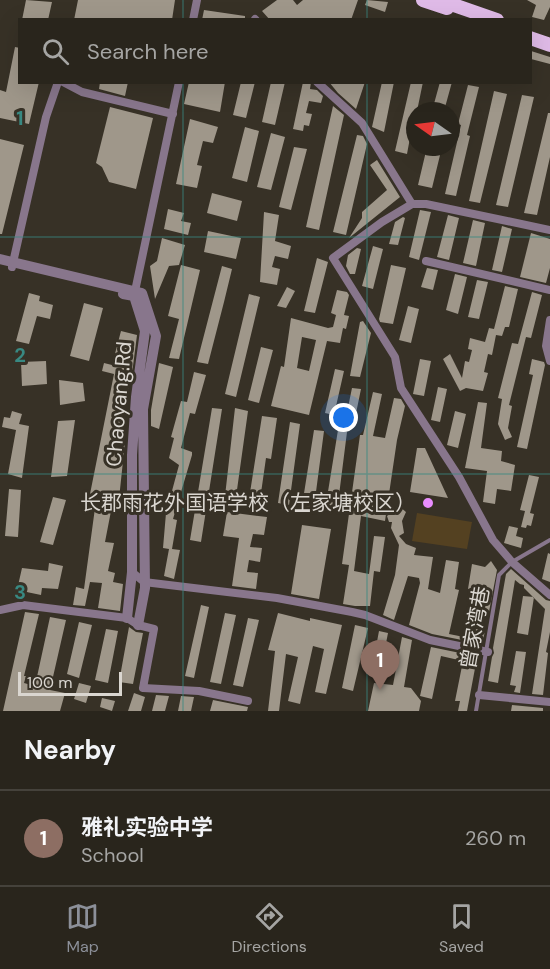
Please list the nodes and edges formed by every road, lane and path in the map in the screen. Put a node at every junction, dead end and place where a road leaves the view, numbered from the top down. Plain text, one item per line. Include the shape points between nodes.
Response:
1 (197, 0) edge
2 (423, 0) edge
3 (439, 0) edge
4 (193, 18) edge
5 (472, 18) edge
6 (491, 18) edge
7 (532, 31) edge
8 (550, 37) edge
9 (532, 38) edge
10 (550, 45) edge
11 (60, 84) edge
12 (65, 84) edge
13 (179, 84) edge
14 (319, 84) edge
15 (172, 114) junction
16 (412, 204) junction
17 (550, 230) edge
18 (0, 260) edge
19 (426, 261) dead end
20 (0, 265) edge
21 (13, 265) junction
22 (550, 290) edge
23 (134, 294) junction
24 (550, 320) edge
25 (550, 361) edge
26 (550, 540) edge
27 (512, 562) junction
28 (132, 572) junction
29 (144, 582) junction
30 (550, 595) edge
31 (0, 610) edge
32 (127, 618) junction
33 (138, 625) junction
34 (488, 652) junction
35 (479, 695) junction
36 (550, 699) edge
37 (248, 701) dead end
38 (476, 711) edge

1 - 4 street
2 - 5 main road
3 - 6 main road
7 - 8 main road
9 - 10 main road
11 - 21 street via 46,117
12 - 15 street via 82,92
13 - 15 street
14 - 16 street via 362,123
15 - 23 street
16 - 17 street
16 - 27 street via 333,258 395,357 401,388 459,477 493,540
18 - 21 street
19 - 22 street
20 - 21 street
21 - 23 street
23 - 28 street, Chaoyang.Rd via 145,331 134,432
23 - 29 street, Chaoyang.Rd via 142,293 156,336 143,408
24 - 25 street via 546,346
26 - 27 lane, 曾家湾巷
27 - 30 street
27 - 34 lane, 曾家湾巷 via 499,575
28 - 29 street
28 - 32 street, Chaoyang.Rd
29 - 33 street, Chaoyang.Rd
29 - 34 street via 342,610 430,640
31 - 32 street via 23,605
32 - 33 street
33 - 37 street via 154,629 143,688 199,691
34 - 35 lane, 曾家湾巷
35 - 36 street
35 - 38 lane, 曾家湾巷

